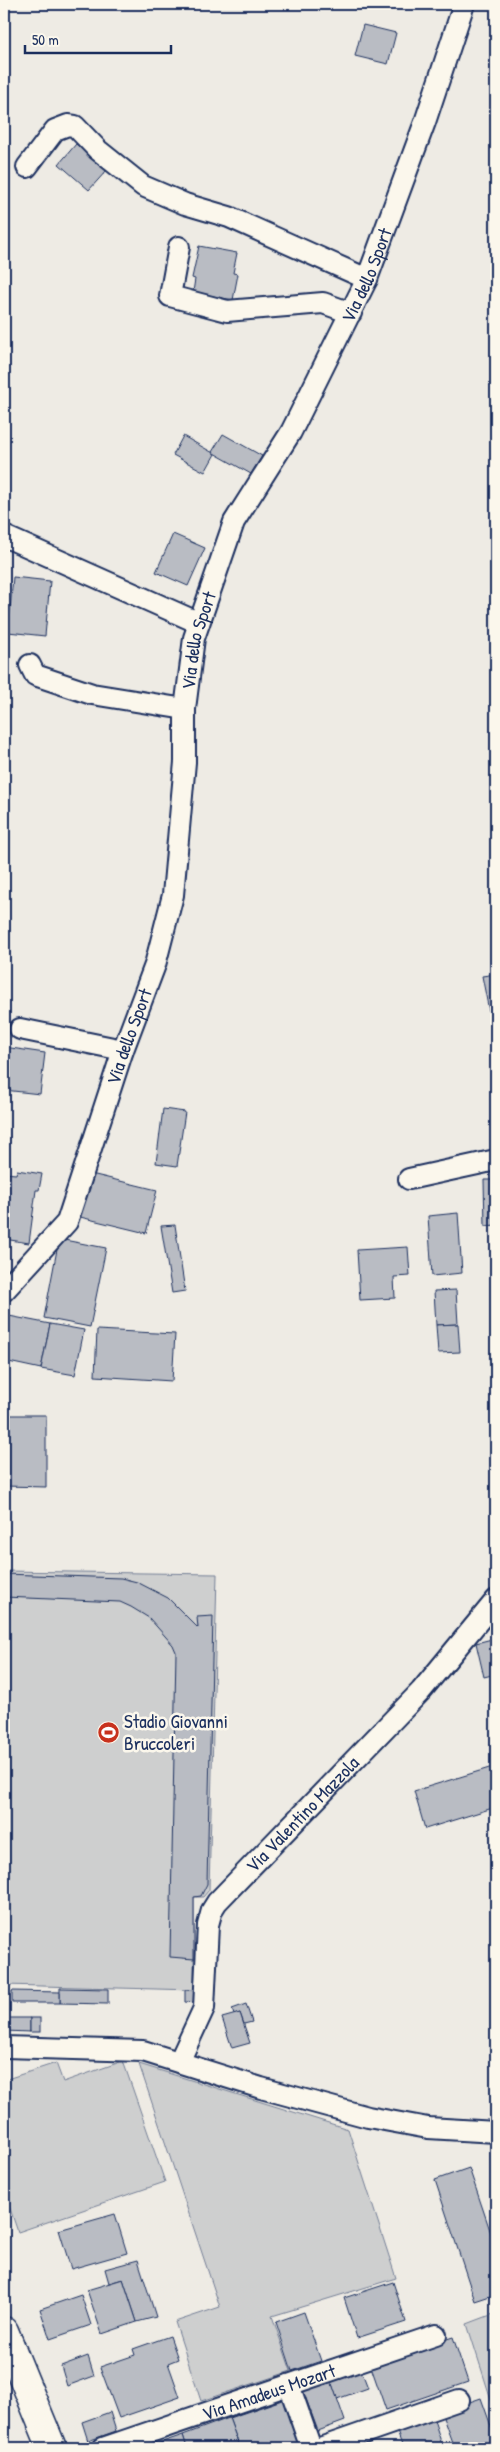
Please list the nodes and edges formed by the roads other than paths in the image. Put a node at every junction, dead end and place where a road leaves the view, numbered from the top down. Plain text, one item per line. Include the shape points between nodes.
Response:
1 (464, 4) edge
2 (27, 167) dead end
3 (180, 247) dead end
4 (368, 279) junction
5 (351, 313) junction
6 (4, 536) edge
7 (198, 623) junction
8 (30, 665) dead end
9 (185, 709) junction
10 (20, 1029) dead end
11 (123, 1050) junction
12 (496, 1160) edge
13 (409, 1179) dead end
14 (4, 1290) edge
15 (496, 1600) edge
16 (4, 2047) edge
17 (179, 2062) junction
18 (496, 2132) edge
19 (4, 2331) edge
20 (436, 2335) dead end
21 (289, 2385) junction
22 (460, 2400) dead end
23 (52, 2448) edge
24 (103, 2448) edge
25 (312, 2448) edge
26 (320, 2448) edge

1 - 4 street, Via dello Sport
2 - 4 street via 56,130 75,126 98,150 143,186 185,204 229,217
3 - 5 street via 170,296 227,311 323,303
4 - 5 street, Via dello Sport
5 - 7 street, Via dello Sport via 291,432 234,522
6 - 7 street
7 - 9 street, Via dello Sport
8 - 9 street via 35,675 92,694
9 - 11 street, Via dello Sport via 185,762 173,895 155,965
10 - 11 street
11 - 14 street, Via dello Sport via 67,1222
12 - 13 street
15 - 17 street, Via Valentino Mazzola via 421,1691 217,1902 208,1925 204,2008
16 - 17 street via 131,2050
17 - 18 street via 368,2117 428,2128
19 - 23 main road
20 - 21 street, Via Amadeus Mozart
21 - 24 street, Via Amadeus Mozart
21 - 25 street
22 - 26 street

